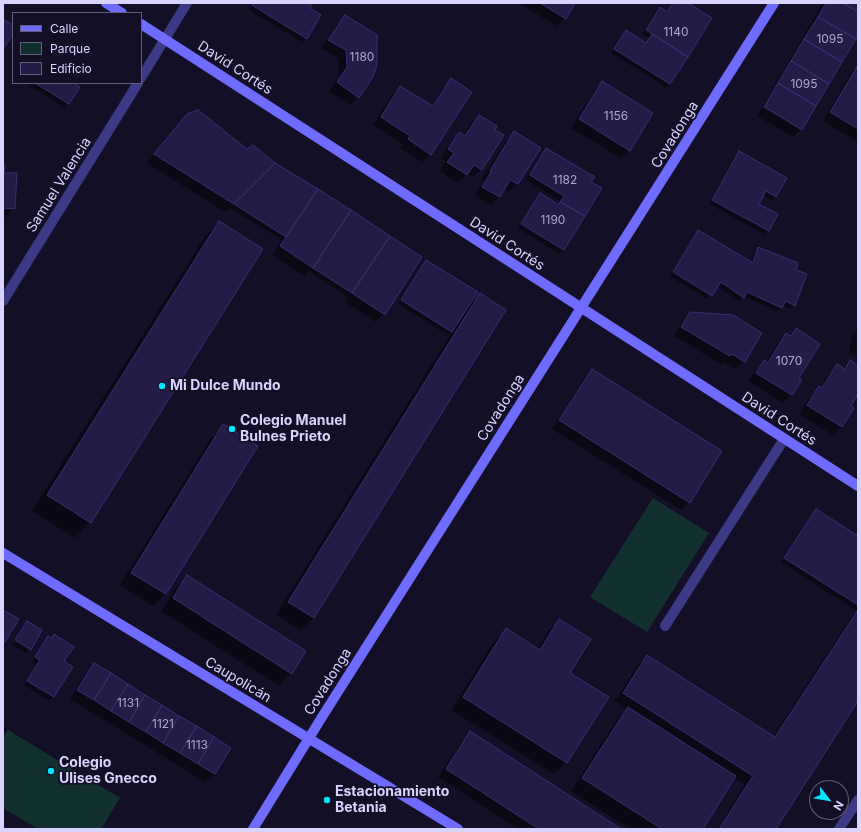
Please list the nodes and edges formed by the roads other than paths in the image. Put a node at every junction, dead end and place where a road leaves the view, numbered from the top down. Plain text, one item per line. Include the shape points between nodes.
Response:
1 (106, 3) edge
2 (187, 3) edge
3 (774, 3) edge
4 (120, 12) edge
5 (142, 25) edge
6 (165, 39) junction
7 (142, 76) edge
8 (137, 84) edge
9 (3, 301) edge
10 (581, 309) junction
11 (784, 439) junction
12 (858, 486) edge
13 (3, 553) edge
14 (665, 626) dead end
15 (309, 739) junction
16 (858, 800) edge
17 (253, 829) edge
18 (458, 829) edge
19 (839, 829) edge

1 - 4 street
2 - 6 street
3 - 10 street, Covadonga
5 - 6 street, David Cortés
6 - 7 street
6 - 10 street, David Cortés
8 - 9 street, Samuel Valencia
10 - 11 street, David Cortés
10 - 15 street, Covadonga
11 - 12 street, David Cortés
11 - 14 street
13 - 15 street, Caupolicán
15 - 17 street, Covadonga
15 - 18 street, Caupolicán
16 - 19 street

